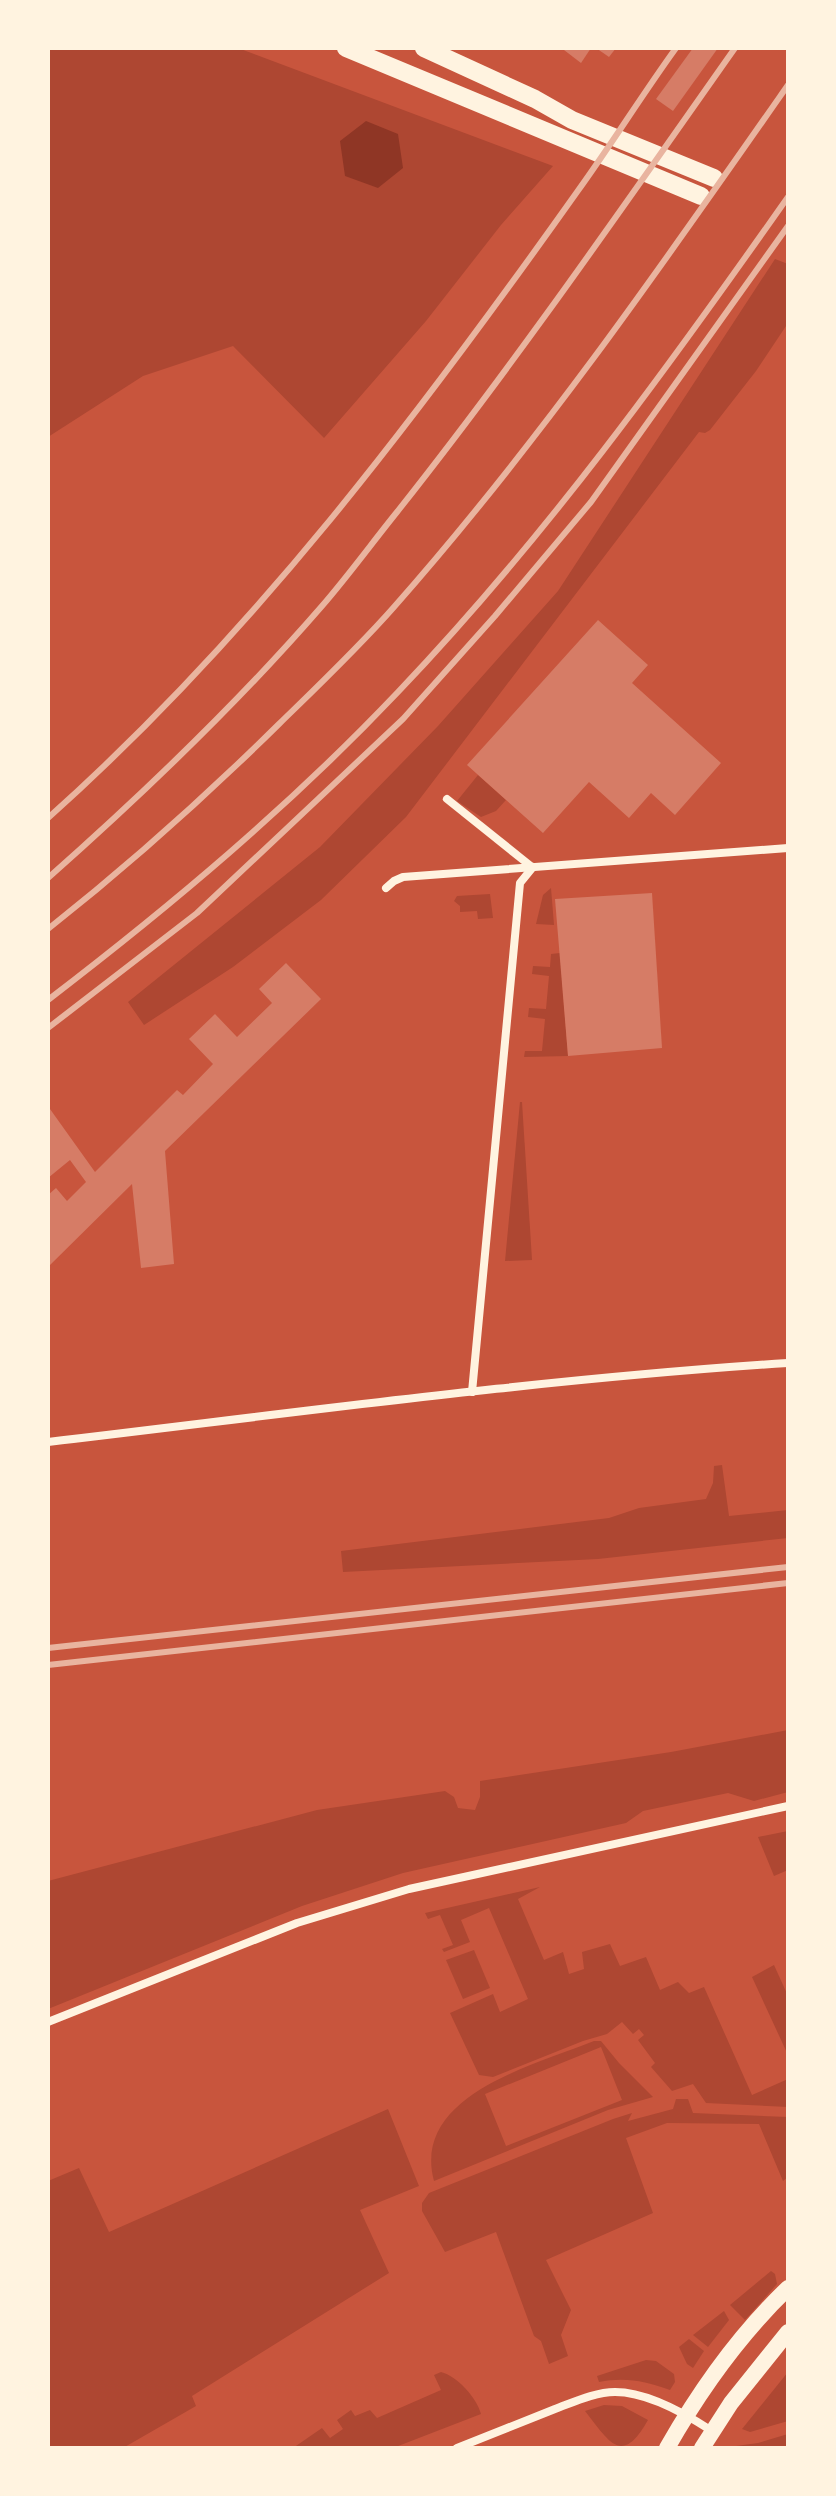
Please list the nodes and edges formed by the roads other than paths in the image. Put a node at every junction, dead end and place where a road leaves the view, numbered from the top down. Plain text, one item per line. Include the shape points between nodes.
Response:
1 (346, 48) edge
2 (424, 48) edge
3 (714, 178) dead end
4 (701, 196) dead end
5 (447, 799) dead end
6 (788, 848) edge
7 (533, 867) junction
8 (386, 888) dead end
9 (788, 1363) edge
10 (472, 1392) junction
11 (48, 1442) edge
12 (788, 1806) edge
13 (48, 2022) edge
14 (788, 2288) edge
15 (788, 2332) edge
16 (686, 2414) junction
17 (712, 2431) junction
18 (457, 2448) edge
19 (667, 2448) edge
20 (702, 2448) edge

1 - 4 main road
2 - 3 main road via 572,120
5 - 7 street
6 - 7 street
7 - 8 street via 403,877
7 - 10 street via 520,883
9 - 10 street
10 - 11 street
12 - 13 street via 409,1889 297,1923
14 - 16 main road via 718,2368
15 - 17 main road
16 - 17 street
16 - 18 street via 611,2392
16 - 19 main road
17 - 20 main road

